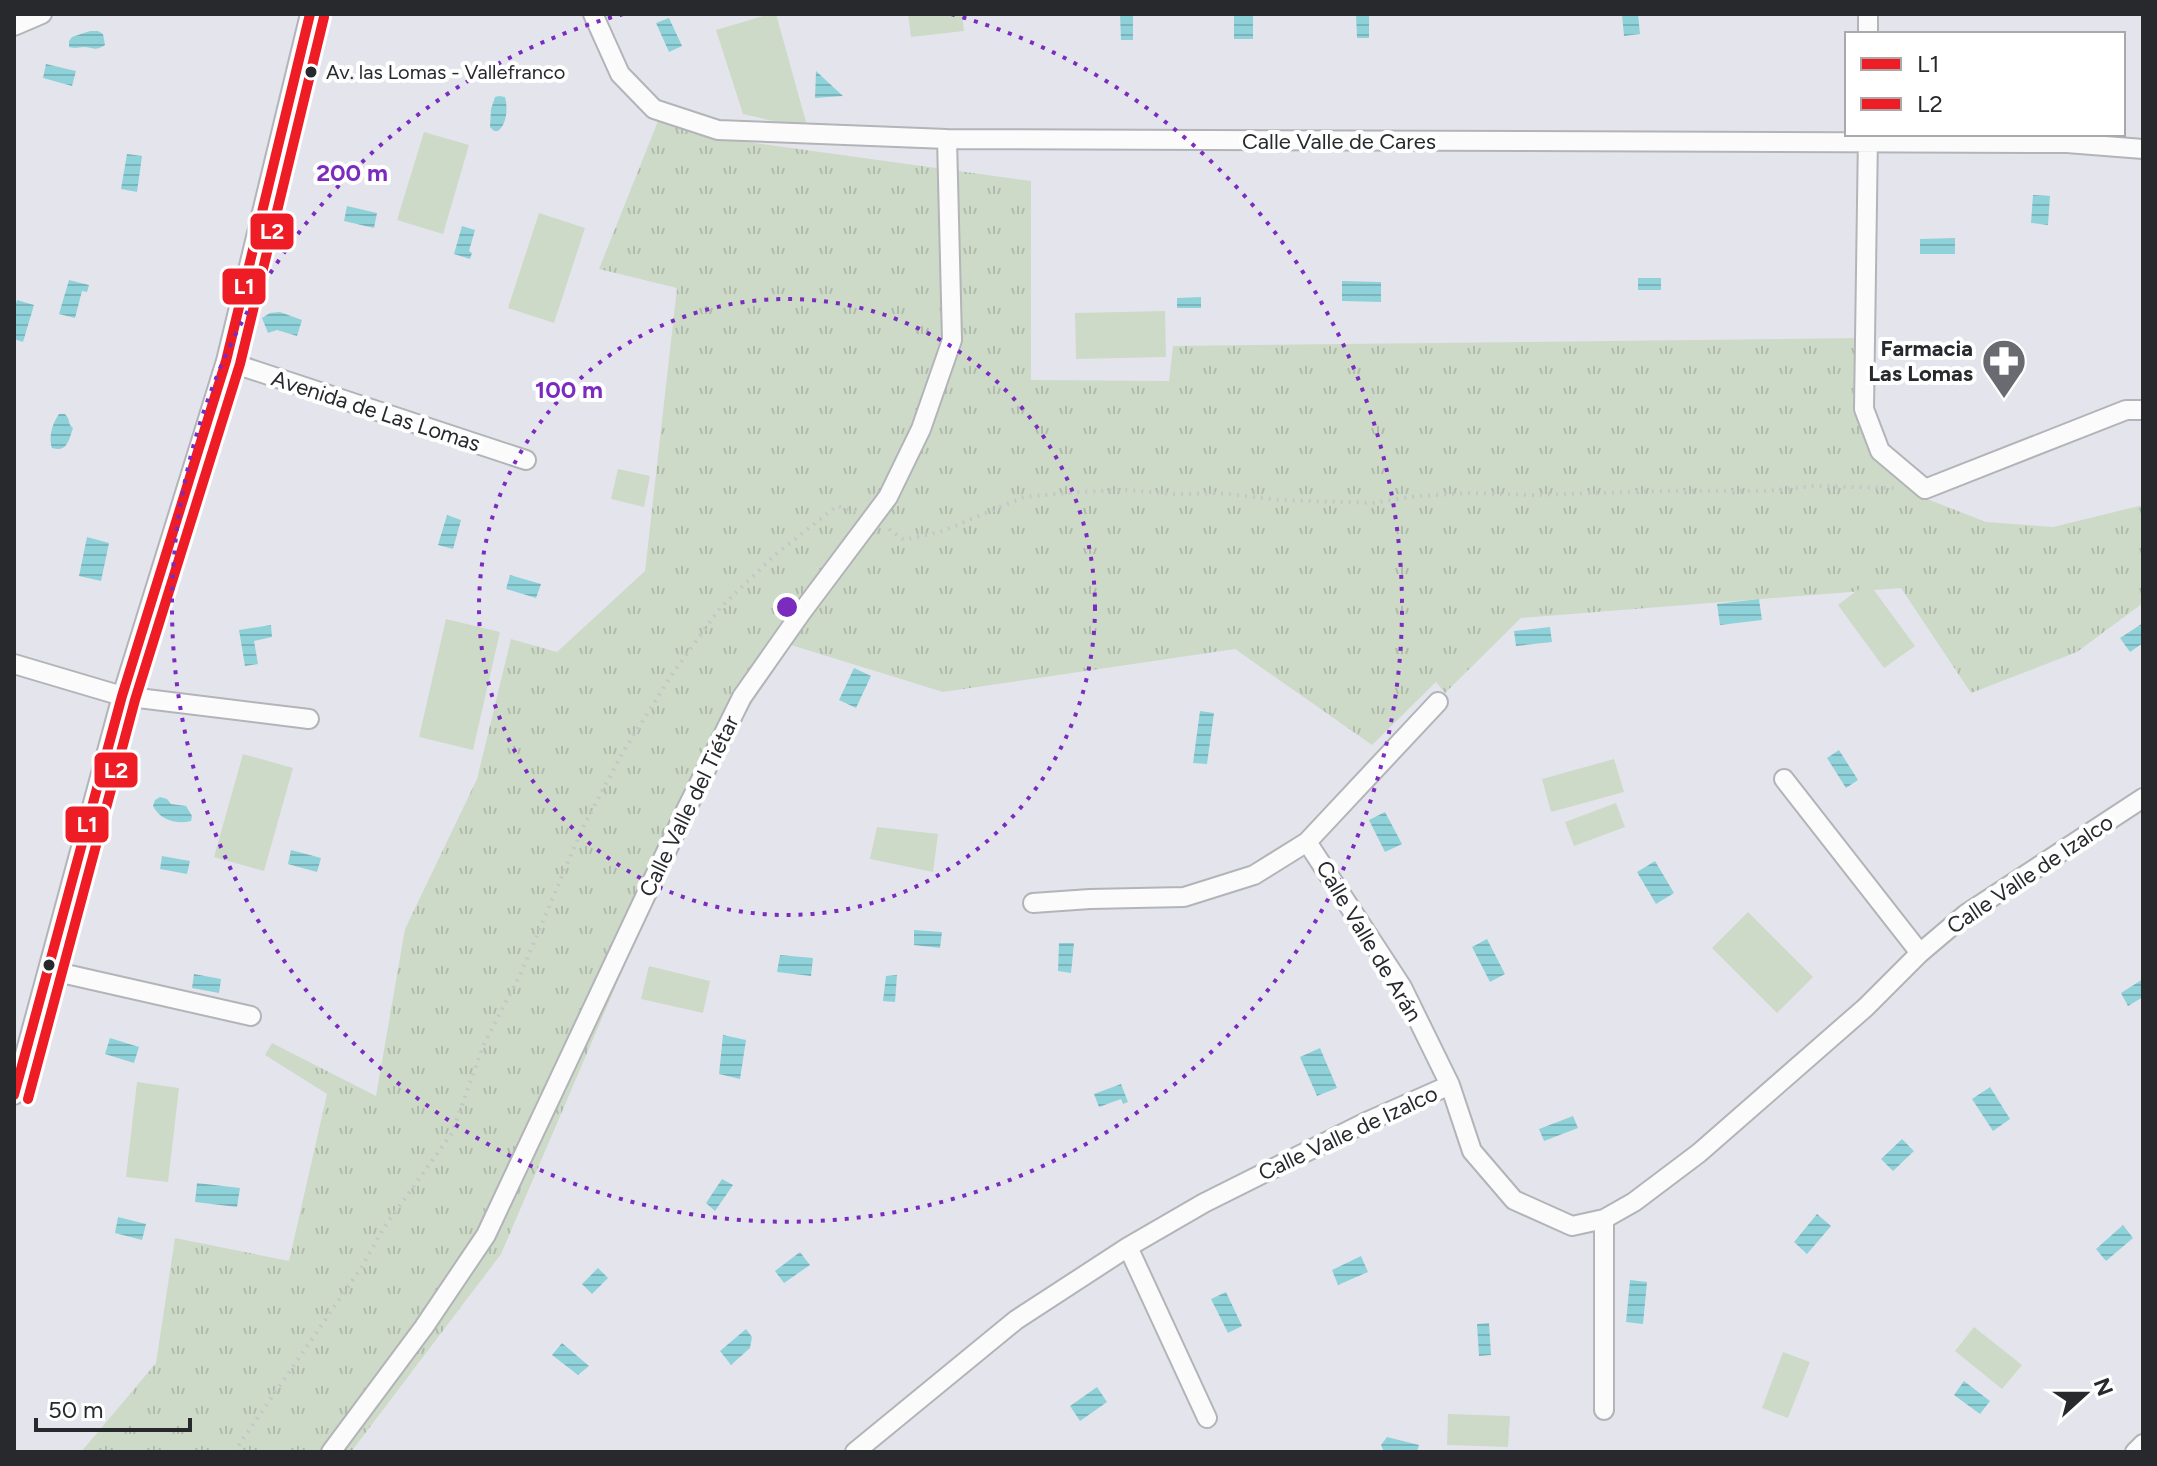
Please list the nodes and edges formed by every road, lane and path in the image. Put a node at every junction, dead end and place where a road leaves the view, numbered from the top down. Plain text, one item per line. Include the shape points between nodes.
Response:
1 (42, 14) edge
2 (310, 14) edge
3 (593, 14) edge
4 (14, 26) edge
5 (947, 139) junction
6 (1868, 139) edge
7 (2143, 149) edge
8 (226, 361) junction
9 (2143, 410) edge
10 (526, 460) dead end
11 (1925, 489) junction
12 (872, 517) junction
13 (14, 664) edge
14 (122, 696) junction
15 (1438, 702) dead end
16 (309, 719) dead end
17 (1784, 779) dead end
18 (2143, 798) edge
19 (1307, 842) junction
20 (1033, 903) dead end
21 (1920, 953) junction
22 (48, 970) junction
23 (251, 1016) dead end
24 (1450, 1085) junction
25 (14, 1095) edge
26 (1604, 1219) junction
27 (1128, 1247) junction
28 (1604, 1410) dead end
29 (1207, 1418) dead end
30 (2143, 1444) edge
31 (234, 1452) edge
32 (331, 1452) edge
33 (855, 1452) edge
34 (2135, 1452) edge

1 - 4 street
2 - 8 street
3 - 5 street, Calle Valle de Cares via 620,74 654,109 718,130
5 - 6 street, Calle Valle de Cares
5 - 12 street, Calle Valle del Tiétar via 952,340 921,429 888,497
6 - 7 street, Calle Valle de Cares
6 - 11 street via 1864,409 1880,451
8 - 10 street, Avenida de Las Lomas
8 - 14 street
9 - 11 street via 2126,410
11 - 12 path via 1468,493 1372,503 1219,493 1077,492 1024,497 943,531 904,540
12 - 31 path via 837,506 788,544 720,608 673,673 582,829 521,973 484,1044 452,1133
12 - 32 street, Calle Valle del Tiétar via 742,697 486,1235
13 - 14 street
14 - 16 street
14 - 22 street
15 - 19 street, Calle Valle de Arán
17 - 21 street
18 - 21 street, Calle Valle de Izalco via 1966,914
19 - 20 street, Calle Valle de Arán via 1254,875 1184,897
19 - 24 street, Calle Valle de Arán via 1402,987
21 - 26 street, Calle Valle de Izalco via 1699,1153
22 - 23 street
22 - 25 street
24 - 26 street, Calle Valle de Izalco via 1472,1151 1514,1200 1572,1226
24 - 27 street, Calle Valle de Izalco via 1204,1203
26 - 28 street
27 - 29 street
27 - 33 street, Calle Valle de Izalco via 1016,1320
30 - 34 street

